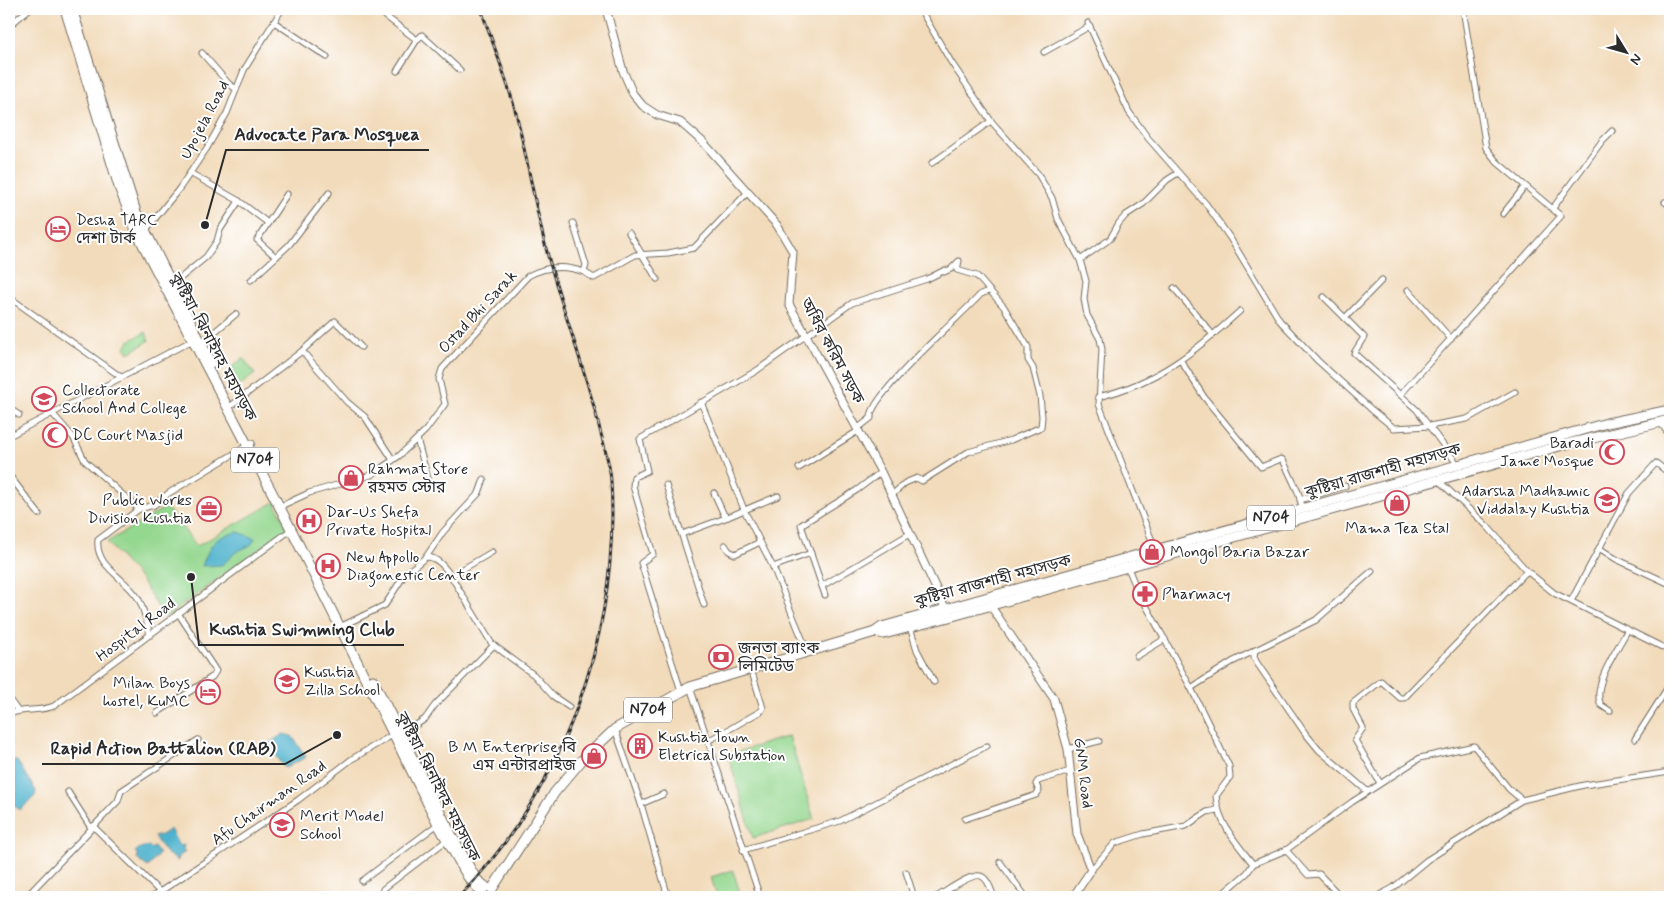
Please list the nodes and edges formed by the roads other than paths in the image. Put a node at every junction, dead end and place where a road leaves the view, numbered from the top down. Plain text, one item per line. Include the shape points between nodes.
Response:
1 (29, 9) edge
2 (65, 9) edge
3 (72, 9) edge
4 (282, 9) edge
5 (376, 9) edge
6 (606, 9) edge
7 (920, 9) edge
8 (1463, 9) edge
9 (274, 22) junction
10 (9, 26) edge
11 (417, 40) junction
12 (1044, 52) dead end
13 (202, 53) dead end
14 (326, 56) dead end
15 (460, 70) dead end
16 (397, 71) dead end
17 (236, 89) junction
18 (95, 95) junction
19 (991, 121) junction
20 (1612, 132) dead end
21 (932, 162) dead end
22 (1178, 172) junction
23 (190, 173) junction
24 (1525, 186) junction
25 (749, 191) junction
26 (328, 193) dead end
27 (287, 194) dead end
28 (239, 201) junction
29 (1665, 202) dead end
30 (1670, 206) edge
31 (1553, 208) junction
32 (1503, 214) dead end
33 (268, 223) junction
34 (573, 223) dead end
35 (142, 233) junction
36 (630, 233) dead end
37 (643, 254) junction
38 (276, 257) junction
39 (1080, 260) junction
40 (584, 272) junction
41 (657, 279) dead end
42 (251, 280) dead end
43 (1382, 280) dead end
44 (171, 286) junction
45 (1174, 288) dead end
46 (1408, 290) dead end
47 (989, 291) junction
48 (9, 296) edge
49 (1324, 297) dead end
50 (1240, 311) dead end
51 (236, 314) dead end
52 (1345, 318) junction
53 (1213, 335) junction
54 (807, 336) junction
55 (1451, 339) junction
56 (197, 340) junction
57 (361, 347) dead end
58 (302, 351) junction
59 (1181, 361) junction
60 (121, 377) junction
61 (1515, 392) dead end
62 (1400, 394) junction
63 (1098, 397) junction
64 (701, 402) junction
65 (232, 405) junction
66 (9, 408) edge
67 (1670, 410) edge
68 (52, 413) junction
69 (1648, 414) junction
70 (19, 415) dead end
71 (1670, 420) edge
72 (1660, 422) junction
73 (1648, 424) junction
74 (1429, 426) junction
75 (858, 430) junction
76 (9, 436) edge
77 (1670, 436) edge
78 (417, 439) junction
79 (249, 445) junction
80 (393, 460) junction
81 (1487, 462) junction
82 (1458, 465) junction
83 (799, 468) dead end
84 (881, 472) junction
85 (1670, 474) edge
86 (9, 475) edge
87 (428, 479) dead end
88 (484, 479) dead end
89 (1438, 480) junction
90 (666, 485) dead end
91 (1345, 486) dead end
92 (274, 491) junction
93 (1384, 491) junction
94 (714, 493) dead end
95 (892, 495) junction
96 (778, 496) dead end
97 (1300, 500) junction
98 (283, 505) junction
99 (139, 509) junction
100 (1303, 510) junction
101 (745, 512) junction
102 (40, 514) dead end
103 (728, 517) junction
104 (1270, 523) junction
105 (293, 528) junction
106 (911, 532) junction
107 (682, 534) junction
108 (760, 542) junction
109 (725, 545) dead end
110 (1599, 548) junction
111 (1156, 551) junction
112 (492, 552) dead end
113 (811, 553) junction
114 (426, 557) junction
115 (1139, 561) junction
116 (773, 566) junction
117 (1128, 568) junction
118 (1372, 571) dead end
119 (1527, 572) junction
120 (451, 576) junction
121 (321, 584) junction
122 (1670, 584) edge
123 (822, 586) junction
124 (825, 595) dead end
125 (1571, 601) junction
126 (704, 605) dead end
127 (990, 605) junction
128 (178, 613) junction
129 (948, 613) junction
130 (344, 625) junction
131 (910, 627) junction
132 (1627, 631) junction
133 (875, 632) junction
134 (150, 635) junction
135 (1165, 639) junction
136 (494, 645) junction
137 (1255, 650) junction
138 (1670, 651) edge
139 (808, 653) junction
140 (1137, 656) dead end
141 (752, 669) junction
142 (934, 682) dead end
143 (1670, 684) edge
144 (690, 687) junction
145 (1191, 688) junction
146 (681, 691) junction
147 (9, 699) edge
148 (569, 707) dead end
149 (17, 710) junction
150 (1610, 710) dead end
151 (157, 713) dead end
152 (9, 714) edge
153 (615, 729) junction
154 (398, 733) junction
155 (1635, 739) dead end
156 (198, 740) dead end
157 (707, 741) junction
158 (1099, 741) dead end
159 (987, 746) dead end
160 (1068, 749) junction
161 (1070, 771) junction
162 (1670, 772) edge
163 (1380, 783) junction
164 (1367, 791) junction
165 (68, 792) dead end
166 (664, 794) dead end
167 (430, 800) junction
168 (1522, 800) junction
169 (641, 804) junction
170 (1217, 810) junction
171 (965, 819) dead end
172 (438, 824) junction
173 (92, 827) junction
174 (447, 840) junction
175 (743, 850) junction
176 (1286, 850) junction
177 (458, 852) junction
178 (1000, 862) dead end
179 (1253, 864) junction
180 (1091, 870) junction
181 (906, 872) dead end
182 (362, 880) dead end
183 (159, 891) junction
184 (488, 893) edge
185 (26, 897) edge
186 (152, 897) edge
187 (386, 897) edge
188 (668, 897) edge
189 (760, 897) edge
190 (914, 897) edge
191 (936, 897) edge
192 (994, 897) edge
193 (1026, 897) edge
194 (1073, 897) edge
195 (1219, 897) edge
196 (1341, 897) edge
197 (1376, 897) edge

1 - 10 street
2 - 18 highway, কুষ্টিয়া-ঝিনাইদহ মহাসড়ক / N704
3 - 18 highway, কুষ্টিয়া-ঝিনাইদহ মহাসড়ক / N704
4 - 9 street, Upojela Road
5 - 11 street
6 - 25 main road, অধির করিম সড়ক via 623,71 633,94 650,111 680,122
7 - 19 street
8 - 24 street via 1483,140 1497,162
9 - 14 street
9 - 17 street, Upojela Road
11 - 15 street via 424,36
11 - 16 street
12 - 22 street via 1089,24 1129,112
13 - 17 street
17 - 23 street, Upojela Road via 227,112
18 - 35 highway, কুষ্টিয়া-ঝিনাইদহ মহাসড়ক / N704
19 - 21 street
19 - 39 street via 1038,174
20 - 31 street
22 - 39 street via 1126,215 1110,239
22 - 74 street via 1230,238 1288,330 1390,426
23 - 28 street
23 - 35 street, Upojela Road
24 - 31 street
24 - 32 street
25 - 37 street via 694,248
25 - 54 main road, অধির করিম সড়ক via 777,225 793,252 789,304
26 - 38 street
27 - 33 street
28 - 33 street
28 - 44 street via 206,257
29 - 30 street
31 - 55 street via 1560,214 1559,219
33 - 38 street via 257,240
34 - 40 street via 586,265
35 - 44 highway, কুষ্টিয়া-ঝিনাইদহ মহাসড়ক / N704
35 - 56 highway, কুষ্টিয়া-ঝিনাইদহ মহাসড়ক / N704
36 - 37 street
37 - 40 street via 635,255 594,278
37 - 41 street
38 - 42 street
39 - 63 street via 1086,281 1084,299 1087,315 1102,349
40 - 78 street, Ostad Bhi Sarak via 559,267 528,276 442,369 439,379 445,404
43 - 52 street
44 - 56 highway, কুষ্টিয়া-ঝিনাইদহ মহাসড়ক / N704
45 - 53 street
46 - 55 street
47 - 54 street via 977,276 957,270 958,261 951,270 852,303
47 - 75 street via 981,294 895,380 872,409 871,418
47 - 95 street via 1004,307 1028,347 1028,360 1040,396 1041,426 1011,440 968,452 922,481 918,478 905,483
48 - 60 street
49 - 52 street
50 - 53 street
51 - 56 street
52 - 62 street via 1364,338 1354,353
53 - 59 street
54 - 64 street via 756,371
54 - 75 main road, অধির করিম সড়ক
55 - 62 street
56 - 60 street
56 - 65 highway, কুষ্টিয়া-ঝিনাইদহ মহাসড়ক / N704
56 - 79 highway, কুষ্টিয়া-ঝিনাইদহ মহাসড়ক / N704
57 - 58 street via 335,321
58 - 65 street
58 - 80 street via 347,402 365,417
59 - 63 street via 1138,386
59 - 97 street via 1204,397 1261,468 1283,460
60 - 68 street
61 - 74 street via 1467,419
62 - 74 street
63 - 111 street via 1102,416
64 - 101 street
64 - 146 street via 640,439 647,471 632,480 654,554 641,563
65 - 79 highway, কুষ্টিয়া-ঝিনাইদহ মহাসড়ক / N704
66 - 70 street
67 - 69 highway, কুষ্টিয়া রাজশাহী মহাসড়ক / N704
68 - 76 street
68 - 99 street via 73,437 86,461
69 - 73 highway
69 - 81 highway, কুষ্টিয়া রাজশাহী মহাসড়ক / N704
71 - 72 highway, কুষ্টিয়া রাজশাহী মহাসড়ক / N704
72 - 73 highway, কুষ্টিয়া রাজশাহী মহাসড়ক / N704
72 - 77 street
73 - 81 highway, কুষ্টিয়া রাজশাহী মহাসড়ক / N704
74 - 82 street
75 - 83 street
75 - 84 main road, অধির করিম সড়ক
78 - 80 street, Ostad Bhi Sarak
78 - 87 street
79 - 92 highway, কুষ্টিয়া-ঝিনাইদহ মহাসড়ক / N704
79 - 99 street via 154,505
80 - 98 street, Ostad Bhi Sarak via 371,475 309,493
81 - 82 highway, কুষ্টিয়া রাজশাহী মহাসড়ক / N704
81 - 89 highway, কুষ্টিয়া রাজশাহী মহাসড়ক / N704
82 - 93 highway, কুষ্টিয়া রাজশাহী মহাসড়ক / N704
84 - 95 main road, অধির করিম সড়ক
84 - 113 street via 801,525
85 - 110 street via 1659,464 1653,465 1629,493
86 - 102 street
88 - 114 street via 479,493 443,532
89 - 93 highway, কুষ্টিয়া রাজশাহী মহাসড়ক / N704
89 - 119 street via 1488,526
90 - 107 street
91 - 97 street
92 - 98 highway, কুষ্টিয়া-ঝিনাইদহ মহাসড়ক / N704
92 - 105 highway, কুষ্টিয়া-ঝিনাইদহ মহাসড়ক / N704
93 - 100 highway, কুষ্টিয়া রাজশাহী মহাসড়ক / N704
93 - 104 highway, কুষ্টিয়া রাজশাহী মহাসড়ক / N704
94 - 103 street
95 - 106 main road, অধির করিম সড়ক
96 - 101 street
97 - 100 street
98 - 105 highway, কুষ্টিয়া-ঝিনাইদহ মহাসড়ক / N704
99 - 134 street via 101,537 97,550 109,569 138,598
100 - 104 highway, কুষ্টিয়া রাজশাহী মহাসড়ক / N704
101 - 103 street
101 - 108 street
103 - 107 street
104 - 111 highway, কুষ্টিয়া রাজশাহী মহাসড়ক / N704
104 - 115 highway, কুষ্টিয়া রাজশাহী মহাসড়ক / N704
105 - 121 highway, কুষ্টিয়া-ঝিনাইদহ মহাসড়ক / N704
105 - 128 street, Hospital Road
106 - 123 street
106 - 129 main road, অধির করিম সড়ক
107 - 126 street
108 - 109 street via 735,554
108 - 116 street
110 - 122 street
110 - 125 street
111 - 115 highway, কুষ্টিয়া রাজশাহী মহাসড়ক / N704
112 - 120 street
113 - 116 street
113 - 123 street
114 - 120 street via 436,559
114 - 130 street via 406,574 385,605
115 - 117 highway, কুষ্টিয়া রাজশাহী মহাসড়ক / N704
115 - 129 highway, কুষ্টিয়া রাজশাহী মহাসড়ক / N704
116 - 139 street
117 - 127 highway, কুষ্টিয়া রাজশাহী মহাসড়ক / N704
117 - 135 street
118 - 137 street via 1316,620
119 - 125 street via 1554,593
119 - 163 street via 1404,698 1381,681 1353,704 1363,728 1355,740
120 - 136 street
121 - 130 highway, কুষ্টিয়া-ঝিনাইদহ মহাসড়ক / N704
121 - 154 highway, কুষ্টিয়া-ঝিনাইদহ মহাসড়ক / N704
123 - 124 street
125 - 132 street
127 - 129 highway, কুষ্টিয়া রাজশাহী মহাসড়ক / N704
127 - 160 main road, GNM Road via 1054,699
128 - 134 street, Hospital Road
128 - 151 street via 216,671 212,677
129 - 131 highway, কুষ্টিয়া রাজশাহী মহাসড়ক / N704
129 - 133 highway, কুষ্টিয়া রাজশাহী মহাসড়ক / N704 via 882,627
130 - 154 highway, কুষ্টিয়া-ঝিনাইদহ মহাসড়ক / N704
131 - 133 highway, কুষ্টিয়া রাজশাহী মহাসড়ক / N704 via 884,634
131 - 142 street via 917,650
132 - 138 street
132 - 150 street via 1606,670 1599,691 1601,705
133 - 139 highway, কুষ্টিয়া রাজশাহী মহাসড়ক / N704
134 - 149 street, Hospital Road via 54,706 34,711
135 - 140 street
135 - 145 street
136 - 148 street
136 - 154 street, Afu Chairman Road via 424,719 407,732
137 - 145 street
137 - 164 street via 1257,663 1305,734
139 - 141 highway, কুষ্টিয়া রাজশাহী মহাসড়ক / N704
141 - 144 highway, কুষ্টিয়া রাজশাহী মহাসড়ক / N704
141 - 157 street via 762,711
143 - 155 street
144 - 146 highway, কুষ্টিয়া রাজশাহী মহাসড়ক / N704
144 - 157 street
145 - 170 street via 1231,771 1227,783 1216,796
146 - 153 highway, কুষ্টিয়া রাজশাহী মহাসড়ক / N704
147 - 149 street
149 - 152 street, Hospital Road
153 - 169 street
153 - 184 highway, কুষ্টিয়া রাজশাহী মহাসড়ক / N704 via 559,787
154 - 167 highway, কুষ্টিয়া-ঝিনাইদহ মহাসড়ক / N704
154 - 183 street, Afu Chairman Road via 352,759 298,800
156 - 173 street via 121,791 118,801
157 - 175 street
158 - 160 street
159 - 175 street via 840,821
160 - 161 main road, GNM Road
161 - 171 street via 1036,782 1039,791 1036,795
161 - 180 main road, GNM Road via 1077,834
162 - 168 street via 1584,785
163 - 164 street
163 - 168 street via 1424,757 1470,745 1477,748 1509,789
164 - 176 street
165 - 173 street
166 - 169 street
167 - 172 highway, কুষ্টিয়া-ঝিনাইদহ মহাসড়ক / N704
167 - 177 highway, কুষ্টিয়া-ঝিনাইদহ মহাসড়ক / N704
168 - 197 street via 1426,860 1393,888
169 - 188 street
170 - 179 street
170 - 180 street via 1207,812 1186,826 1115,843
172 - 174 highway, কুষ্টিয়া-ঝিনাইদহ মহাসড়ক / N704
172 - 182 street
173 - 183 street
173 - 185 street
174 - 177 highway, কুষ্টিয়া-ঝিনাইদহ মহাসড়ক / N704
174 - 187 street via 383,889
175 - 189 street
176 - 179 street
176 - 196 street via 1308,875 1319,874
177 - 184 highway, কুষ্টিয়া-ঝিনাইদহ মহাসড়ক / N704
178 - 193 street
179 - 195 street
180 - 194 main road
181 - 190 street
183 - 186 street, Afu Chairman Road
191 - 192 street via 977,875 983,876

